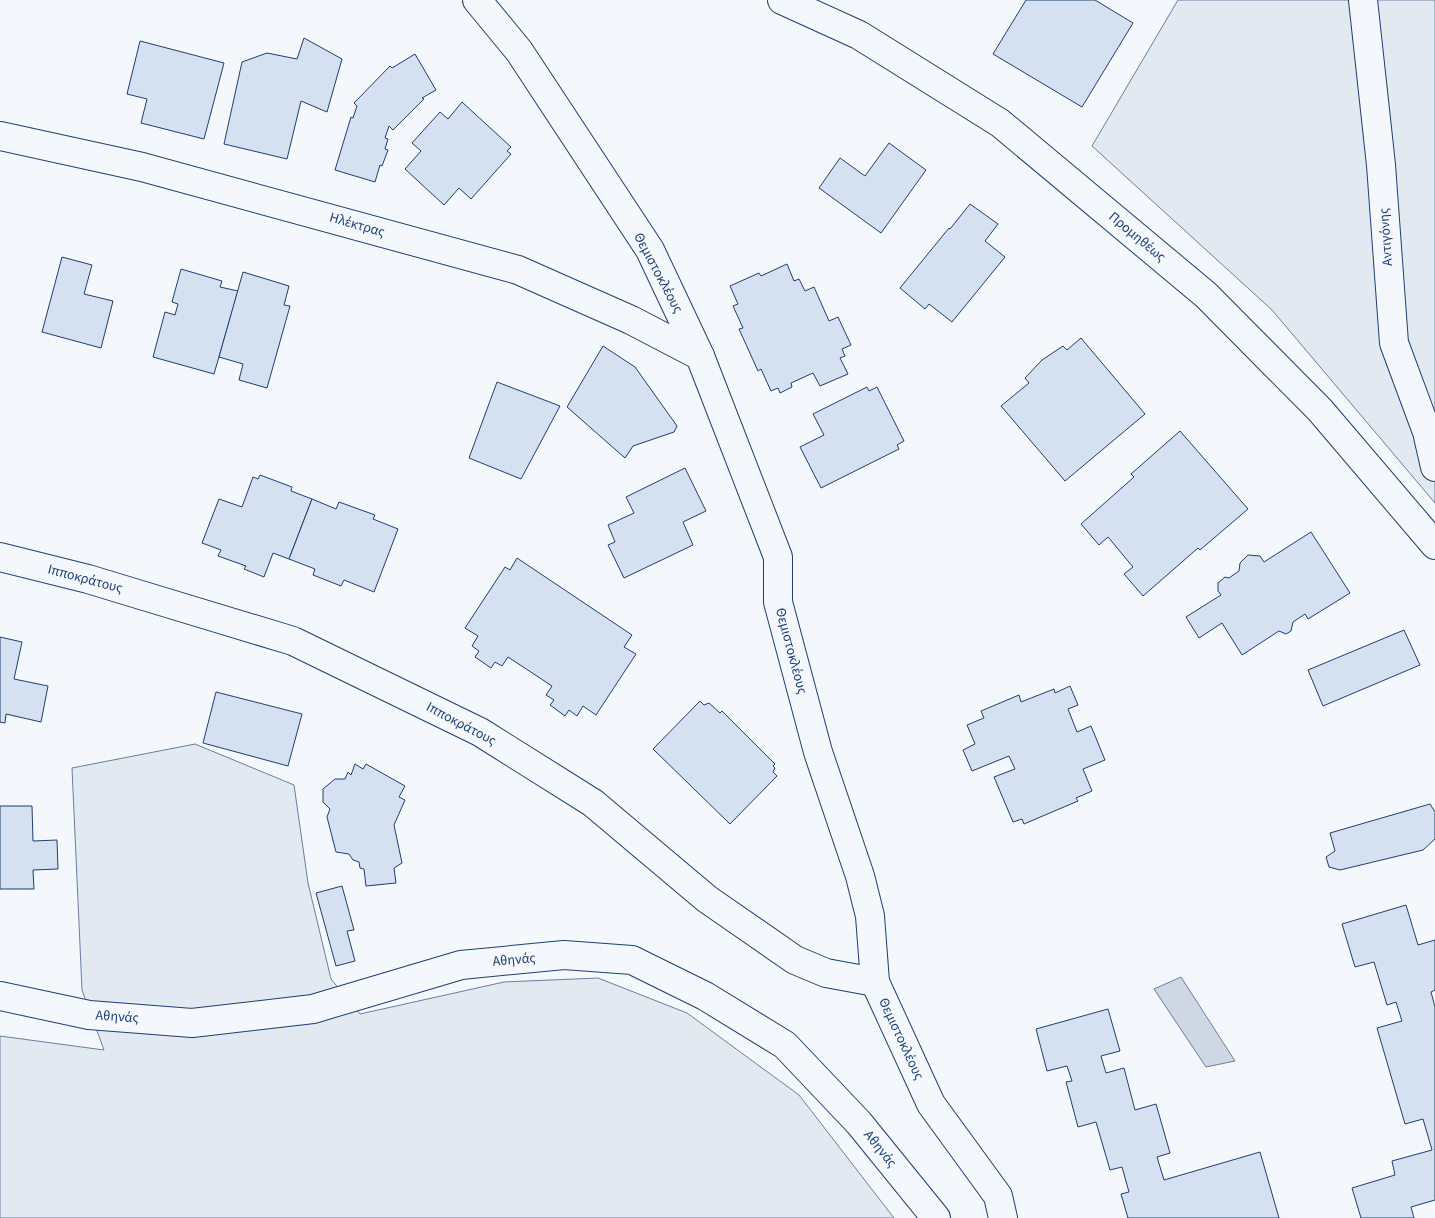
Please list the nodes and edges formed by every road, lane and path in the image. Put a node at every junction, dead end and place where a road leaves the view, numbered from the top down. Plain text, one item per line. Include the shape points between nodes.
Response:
1 (477, 0) edge
2 (782, 0) edge
3 (1363, 0) edge
4 (0, 136) edge
5 (700, 356) junction
6 (1435, 467) edge
7 (1435, 545) edge
8 (0, 557) edge
9 (875, 982) junction
10 (0, 996) edge
11 (936, 1218) edge
12 (1003, 1218) edge

1 - 5 street, Θεμιστοκλέους via 519,51 650,250
2 - 7 street, Προμηθέως via 859,35 1000,123 1206,295 1320,410
3 - 6 street, Αντιγόνης via 1381,165 1394,344 1427,432
4 - 5 street, Ηλέκτρας via 142,167 518,270 631,320
5 - 9 street, Θεμιστοκλέους via 778,557 778,602 818,752 860,876 870,916
8 - 9 street, Ιπποκράτους via 88,579 292,641 480,732 593,803 707,899 795,960 826,973
9 - 12 street, Θεμιστοκλέους via 931,1104 998,1196
10 - 11 street, Αθηνάς via 89,1015 192,1023 313,1009 462,964 564,955 632,960 705,996 786,1046 859,1123

